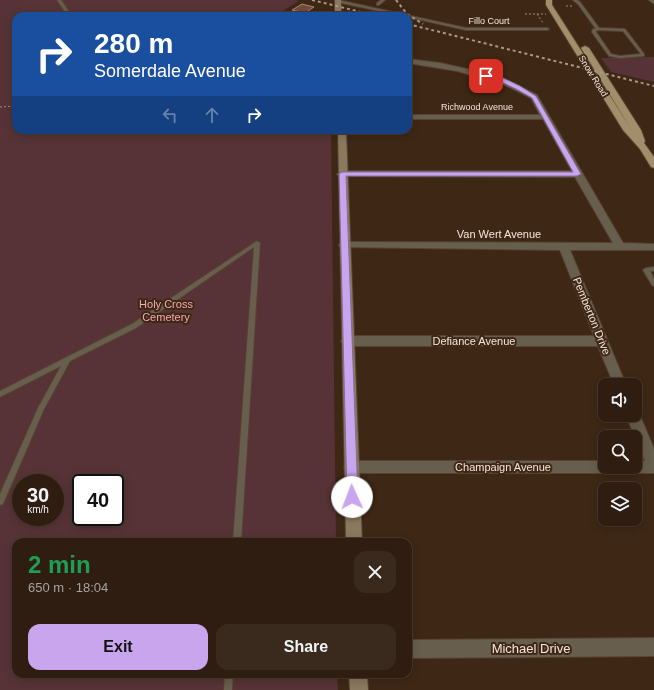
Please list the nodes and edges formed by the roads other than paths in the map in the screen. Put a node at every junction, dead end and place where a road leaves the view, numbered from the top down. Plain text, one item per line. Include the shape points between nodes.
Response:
1 (59, 0) edge
2 (338, 0) edge
3 (383, 0) edge
4 (550, 0) edge
5 (575, 0) edge
6 (652, 0) edge
7 (654, 2) edge
8 (378, 4) dead end
9 (67, 12) edge
10 (337, 12) edge
11 (390, 12) edge
12 (412, 17) edge
13 (547, 29) road end
14 (598, 29) junction
15 (412, 61) edge
16 (412, 117) edge
17 (546, 117) junction
18 (342, 134) edge
19 (654, 165) edge
20 (342, 174) junction
21 (577, 174) junction
22 (344, 245) junction
23 (564, 247) junction
24 (620, 247) junction
25 (654, 247) edge
26 (654, 270) edge
27 (654, 284) edge
28 (347, 341) junction
29 (601, 341) junction
30 (67, 362) junction
31 (617, 378) edge
32 (0, 394) edge
33 (636, 422) edge
34 (654, 466) edge
35 (351, 467) junction
36 (0, 502) edge
37 (237, 538) edge
38 (354, 538) edge
39 (654, 647) edge
40 (412, 649) edge
41 (229, 678) edge
42 (358, 678) edge
43 (228, 690) edge
44 (359, 690) edge

1 - 9 lane
2 - 10 street
2 - 11 lane, Fillo Court
3 - 8 lane
4 - 19 main road, Snow Road via 549,5 627,130 644,148
5 - 14 lane
6 - 7 street
12 - 13 lane, Fillo Court via 466,30
14 - 14 lane via 594,32 610,55 643,55 624,30
15 - 17 street via 500,80 518,87 534,97
16 - 17 street, Richwood Avenue
17 - 21 street
18 - 20 street
20 - 21 street
20 - 22 street
21 - 24 street
22 - 23 street, Van Wert Avenue
22 - 28 street
23 - 24 street, Van Wert Avenue
23 - 29 street, Pemberton Drive
24 - 25 street, Van Wert Avenue
26 - 27 lane via 646,270
28 - 29 street, Defiance Avenue
28 - 35 street
29 - 31 street, Pemberton Drive
30 - 32 lane
30 - 36 lane via 41,408
30 - 37 lane via 134,326 257,243
33 - 34 street
34 - 35 street, Champaign Avenue
35 - 38 street
39 - 40 street, Michael Drive
41 - 43 lane
42 - 44 street

